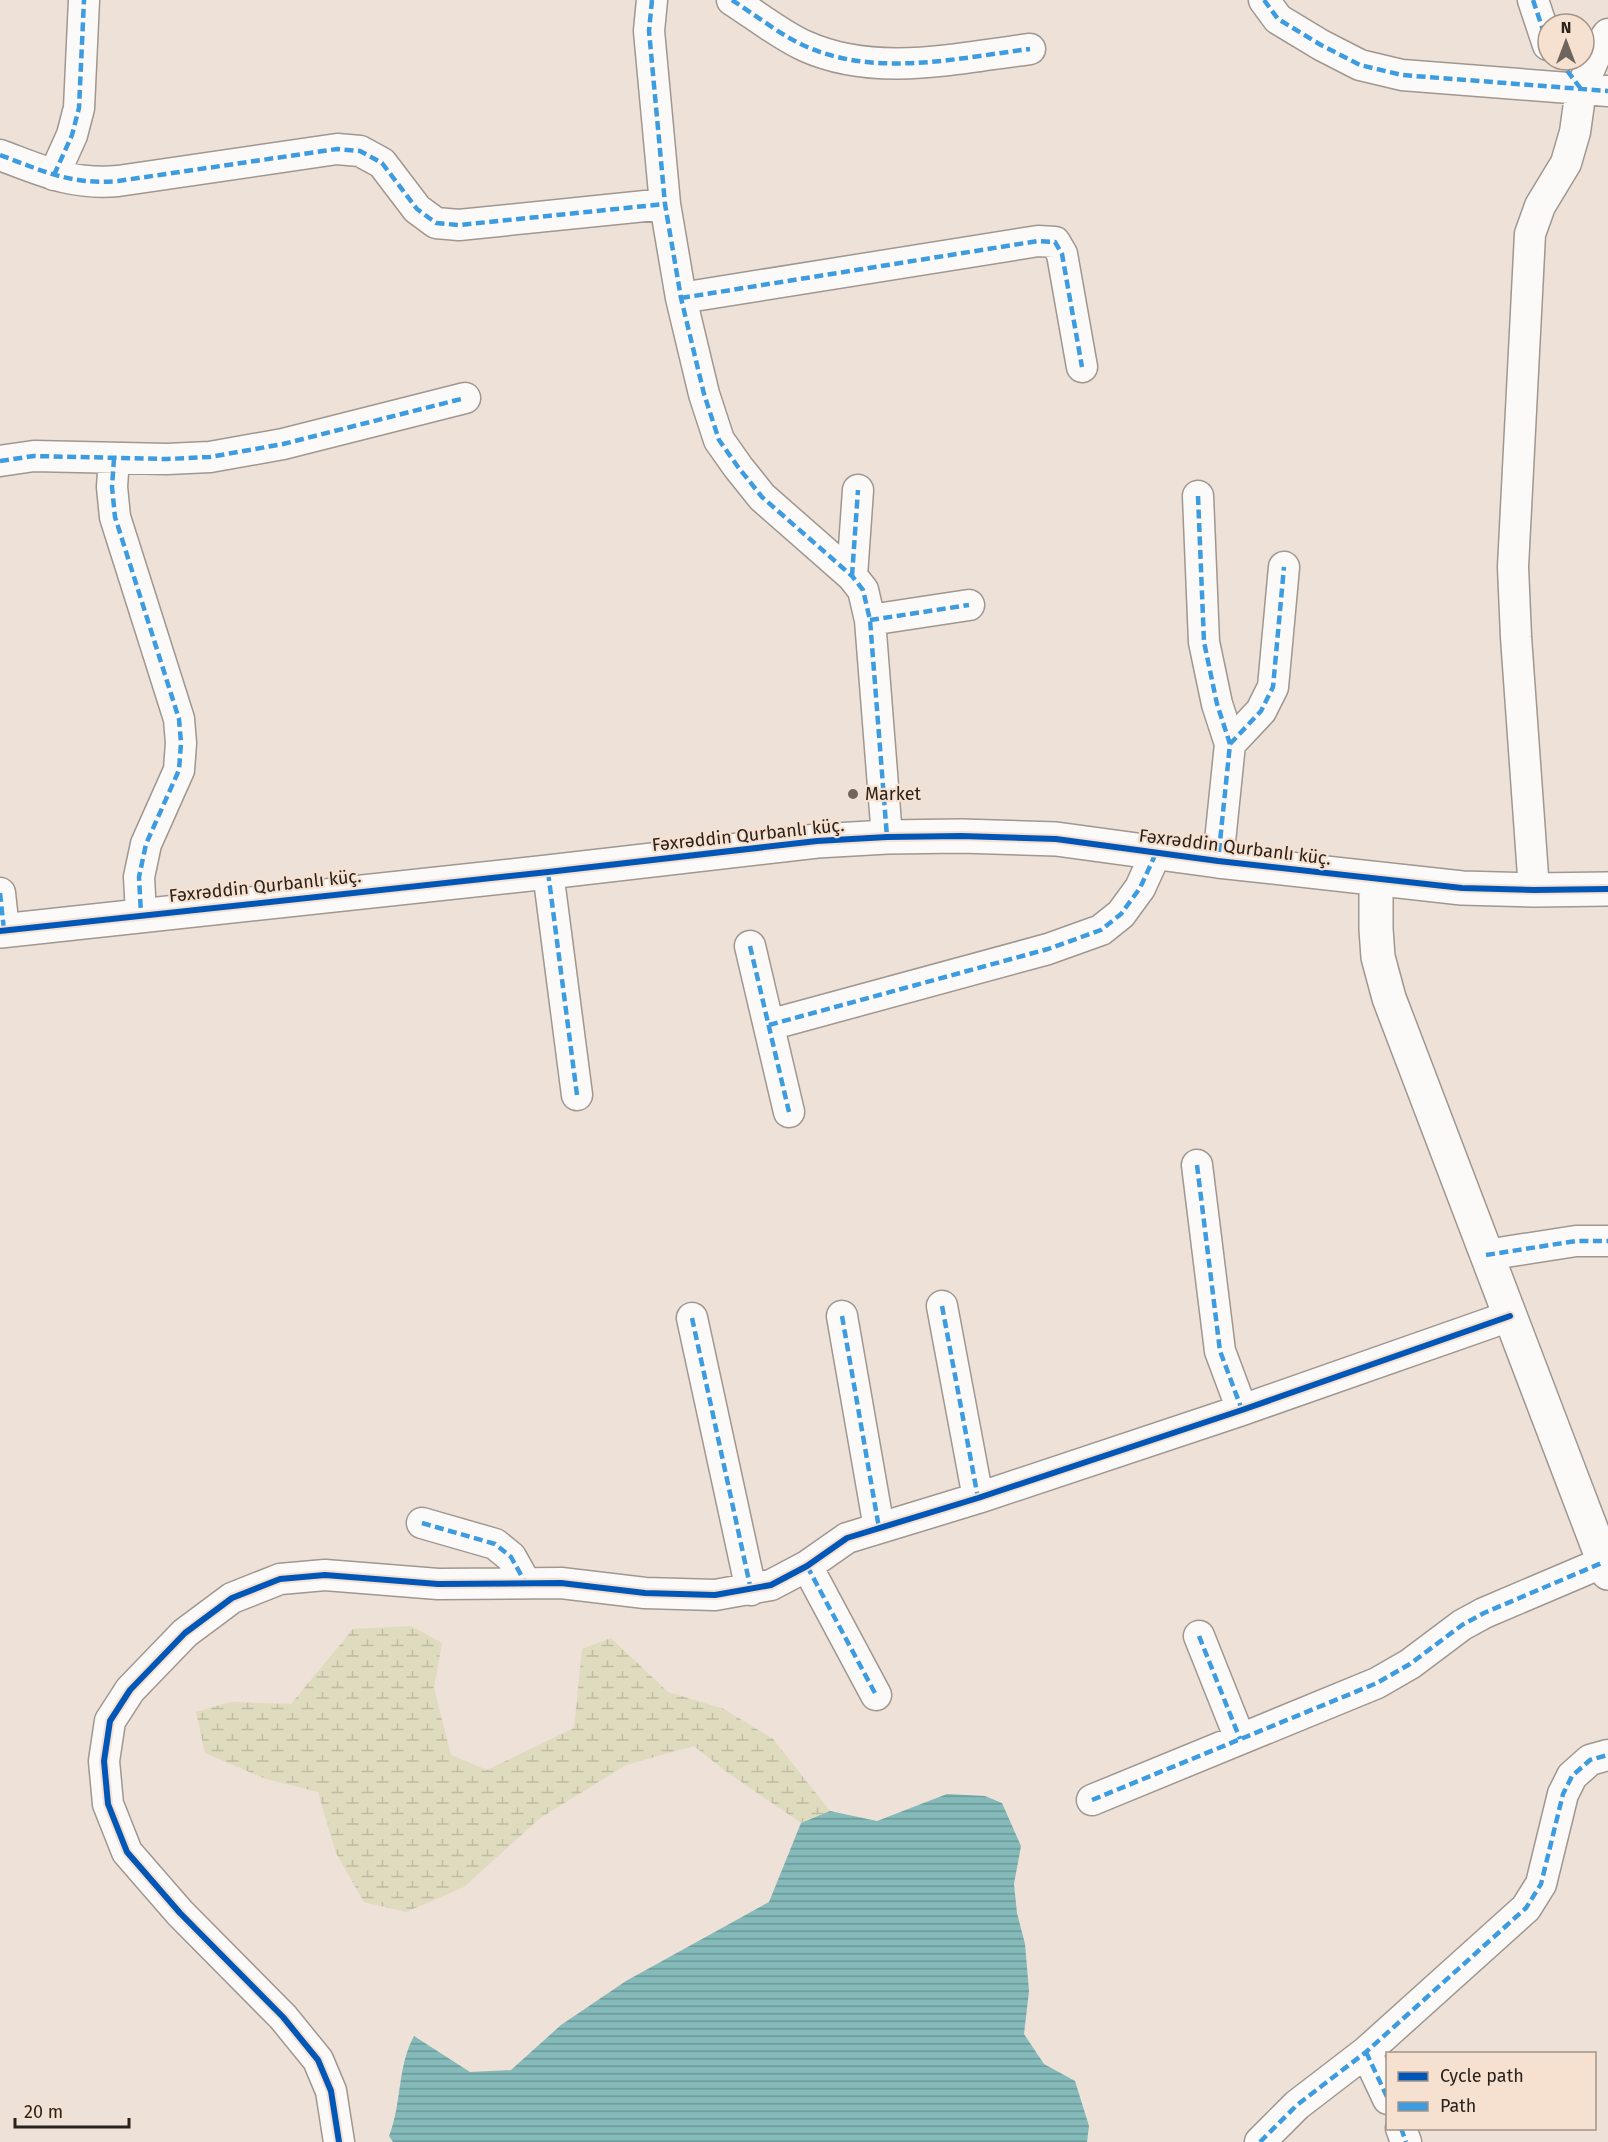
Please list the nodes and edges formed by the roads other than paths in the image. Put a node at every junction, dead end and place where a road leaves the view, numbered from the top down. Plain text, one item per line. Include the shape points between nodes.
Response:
1 (84, 0) edge
2 (652, 0) edge
3 (732, 0) edge
4 (1264, 0) edge
5 (1608, 34) edge
6 (1030, 49) dead end
7 (1573, 72) edge
8 (1594, 90) edge
9 (1, 157) edge
10 (54, 175) junction
11 (665, 204) junction
12 (681, 298) junction
13 (1082, 367) dead end
14 (465, 398) dead end
15 (114, 458) junction
16 (0, 461) edge
17 (858, 490) dead end
18 (1198, 496) dead end
19 (1284, 567) dead end
20 (852, 576) junction
21 (969, 605) dead end
22 (870, 620) junction
23 (1230, 744) junction
24 (887, 837) junction
25 (1156, 853) junction
26 (1218, 861) junction
27 (548, 872) junction
28 (1376, 879) junction
29 (1608, 889) edge
30 (1534, 890) junction
31 (0, 893) edge
32 (141, 914) junction
33 (2, 930) edge
34 (750, 946) dead end
35 (769, 1025) junction
36 (577, 1095) dead end
37 (789, 1112) dead end
38 (1197, 1165) dead end
39 (1608, 1240) edge
40 (1486, 1255) junction
41 (942, 1306) dead end
42 (842, 1316) dead end
43 (1510, 1316) junction
44 (692, 1318) dead end
45 (1242, 1410) junction
46 (978, 1498) junction
47 (422, 1523) dead end
48 (879, 1527) junction
49 (807, 1566) junction
50 (1606, 1568) edge
51 (525, 1582) junction
52 (751, 1590) junction
53 (1199, 1636) dead end
54 (876, 1695) dead end
55 (1240, 1738) junction
56 (1608, 1755) edge
57 (1092, 1800) dead end
58 (1366, 2052) junction
59 (1386, 2095) edge
60 (339, 2142) edge
61 (1260, 2142) edge

1 - 10 street via 79,108
2 - 11 street via 649,32
3 - 6 street via 804,46 835,57 892,64 927,63
4 - 8 street via 1278,19 1360,65 1402,75
5 - 8 street via 1600,45
7 - 8 street
8 - 30 street via 1566,163 1540,206 1530,234 1513,567
9 - 10 street
10 - 11 street via 93,183 118,181 337,149 360,151 382,163 417,209 436,223 459,225
11 - 12 street
12 - 13 street via 1038,241 1055,242 1062,254
12 - 20 street via 719,440 762,496
14 - 15 street via 283,444 210,457
15 - 16 street via 34,456
15 - 32 street via 115,518 179,719 181,743 179,770 146,844 139,877
17 - 20 street
18 - 23 street via 1204,642
19 - 23 street via 1273,687 1261,711
20 - 22 street via 863,590
21 - 22 street
22 - 24 street
23 - 26 street
24 - 25 street, Fəxrəddin Qurbanlı küç. via 1056,839
24 - 27 street, Fəxrəddin Qurbanlı küç. via 817,841
25 - 26 street, Fəxrəddin Qurbanlı küç.
25 - 35 street via 1140,888 1121,914 1101,930 1048,949
26 - 28 street, Fəxrəddin Qurbanlı küç.
27 - 32 street, Fəxrəddin Qurbanlı küç.
27 - 36 street
28 - 30 street, Fəxrəddin Qurbanlı küç. via 1462,888
28 - 40 street via 1378,957 1389,998
29 - 30 street, Fəxrəddin Qurbanlı küç.
31 - 33 street
32 - 33 street, Fəxrəddin Qurbanlı küç.
34 - 35 street
35 - 37 street
38 - 45 street via 1220,1351
39 - 40 street
40 - 43 street
41 - 46 street
42 - 48 street
43 - 45 street
43 - 50 street
44 - 52 street
45 - 46 street
46 - 48 street
47 - 51 street via 495,1544 511,1557
48 - 49 street via 847,1538
49 - 52 street via 771,1585
49 - 54 street
50 - 55 street via 1469,1621 1377,1683
51 - 52 street via 645,1593 715,1595
51 - 60 street via 438,1584 325,1575 280,1579 232,1598 185,1633 130,1690 110,1721 104,1761 108,1804 127,1852 180,1913 283,2017 318,2060 331,2091
53 - 55 street
55 - 57 street
56 - 58 street via 1590,1760 1572,1776 1563,1794 1540,1884 1526,1908
58 - 59 street
58 - 61 street via 1297,2105

